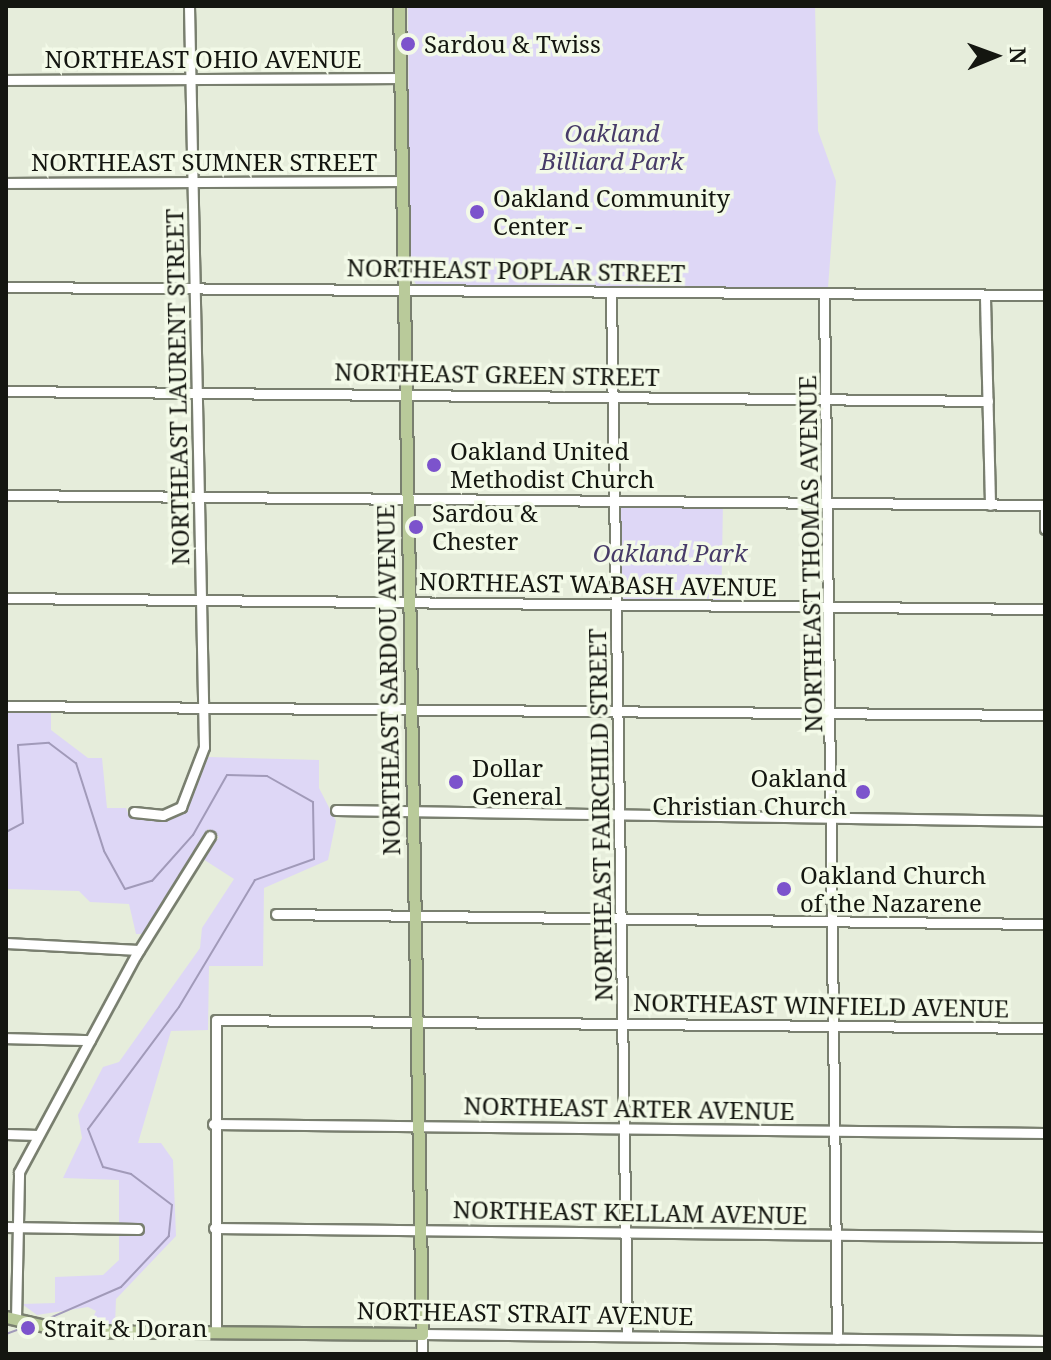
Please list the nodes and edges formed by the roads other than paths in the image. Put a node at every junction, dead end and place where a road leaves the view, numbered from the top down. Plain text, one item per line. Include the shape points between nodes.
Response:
1 (189, 6) edge
2 (400, 6) edge
3 (401, 78) junction
4 (6, 80) edge
5 (190, 80) junction
6 (403, 181) junction
7 (6, 183) edge
8 (192, 183) junction
9 (6, 287) edge
10 (195, 287) junction
11 (404, 288) junction
12 (611, 293) junction
13 (1045, 295) edge
14 (824, 296) junction
15 (985, 298) junction
16 (6, 391) edge
17 (197, 391) junction
18 (405, 393) junction
19 (614, 397) junction
20 (827, 398) junction
21 (988, 401) junction
22 (6, 495) edge
23 (199, 496) junction
24 (407, 498) junction
25 (617, 501) junction
26 (831, 503) junction
27 (990, 505) junction
28 (1045, 505) edge
29 (1045, 529) edge
30 (6, 598) edge
31 (201, 601) junction
32 (409, 602) junction
33 (618, 604) junction
34 (833, 606) junction
35 (1045, 609) edge
36 (205, 705) junction
37 (6, 706) edge
38 (411, 707) junction
39 (619, 710) junction
40 (833, 713) junction
41 (1045, 715) edge
42 (336, 810) dead end
43 (134, 812) dead end
44 (413, 813) junction
45 (620, 815) junction
46 (834, 818) junction
47 (1045, 821) edge
48 (210, 836) dead end
49 (276, 914) dead end
50 (414, 916) junction
51 (622, 919) junction
52 (835, 921) junction
53 (1045, 924) edge
54 (6, 943) edge
55 (139, 950) junction
56 (416, 1020) junction
57 (623, 1023) junction
58 (835, 1024) junction
59 (1045, 1028) edge
60 (6, 1038) edge
61 (90, 1040) junction
62 (213, 1124) junction
63 (418, 1126) junction
64 (624, 1127) junction
65 (835, 1130) junction
66 (1045, 1133) edge
67 (6, 1134) edge
68 (38, 1135) junction
69 (11, 1227) edge
70 (214, 1228) junction
71 (138, 1229) dead end
72 (420, 1230) junction
73 (626, 1232) junction
74 (836, 1235) junction
75 (1045, 1237) edge
76 (11, 1318) edge
77 (216, 1332) junction
78 (422, 1334) junction
79 (627, 1336) junction
80 (837, 1339) junction
81 (1045, 1341) edge
82 (422, 1354) edge

1 - 5 street, NORTHEAST LAURENT STREET
2 - 3 main road, NORTHEAST SARDOU AVENUE
3 - 5 street, NORTHEAST OHIO AVENUE
3 - 6 main road, NORTHEAST SARDOU AVENUE
4 - 5 street, NORTHEAST OHIO AVENUE
5 - 8 street, NORTHEAST LAURENT STREET
6 - 8 street, NORTHEAST SUMNER STREET
6 - 11 main road, NORTHEAST SARDOU AVENUE
7 - 8 street, NORTHEAST SUMNER STREET
8 - 10 street, NORTHEAST LAURENT STREET
9 - 10 street, NORTHEAST POPLAR STREET
10 - 11 street, NORTHEAST POPLAR STREET
10 - 17 street, NORTHEAST LAURENT STREET
11 - 12 street, NORTHEAST POPLAR STREET
11 - 18 main road, NORTHEAST SARDOU AVENUE
12 - 14 street, NORTHEAST POPLAR STREET
12 - 19 street, NORTHEAST FAIRCHILD STREET
13 - 15 street, NORTHEAST POPLAR STREET
14 - 15 street, NORTHEAST POPLAR STREET
14 - 20 street, NORTHEAST THOMAS AVENUE
15 - 21 street
16 - 17 street, NORTHEAST GREEN STREET
17 - 18 street, NORTHEAST GREEN STREET
17 - 23 street, NORTHEAST LAURENT STREET
18 - 19 street, NORTHEAST GREEN STREET
18 - 24 main road, NORTHEAST SARDOU AVENUE
19 - 20 street, NORTHEAST GREEN STREET
19 - 25 street, NORTHEAST FAIRCHILD STREET
20 - 21 street, NORTHEAST GREEN STREET
20 - 26 street, NORTHEAST THOMAS AVENUE
21 - 27 street
22 - 23 street
23 - 24 street
23 - 31 street, NORTHEAST LAURENT STREET
24 - 25 street
24 - 32 main road, NORTHEAST SARDOU AVENUE
25 - 26 street
25 - 33 street, NORTHEAST FAIRCHILD STREET
26 - 27 street
26 - 34 street, NORTHEAST THOMAS AVENUE
27 - 28 street
28 - 29 street
30 - 31 street, NORTHEAST WABASH AVENUE
31 - 32 street, NORTHEAST WABASH AVENUE
31 - 36 street, NORTHEAST LAURENT STREET
32 - 33 street, NORTHEAST WABASH AVENUE
32 - 38 main road, NORTHEAST SARDOU AVENUE
33 - 34 street, NORTHEAST WABASH AVENUE
33 - 39 street, NORTHEAST FAIRCHILD STREET
34 - 35 street, NORTHEAST WABASH AVENUE
34 - 40 street, NORTHEAST THOMAS AVENUE
36 - 37 street
36 - 38 street
36 - 43 street, NORTHEAST LAURENT STREET via 201,768 174,811
38 - 39 street
38 - 44 main road, NORTHEAST SARDOU AVENUE
39 - 40 street
39 - 45 street, NORTHEAST FAIRCHILD STREET
40 - 41 street
40 - 46 street, NORTHEAST THOMAS AVENUE
42 - 44 street
44 - 45 street
44 - 50 main road, NORTHEAST SARDOU AVENUE
45 - 46 street
45 - 51 street, NORTHEAST FAIRCHILD STREET
46 - 47 street
46 - 52 street, NORTHEAST THOMAS AVENUE
48 - 55 street
49 - 50 street
50 - 51 street
50 - 56 main road, NORTHEAST SARDOU AVENUE
51 - 52 street
51 - 57 street, NORTHEAST FAIRCHILD STREET
52 - 53 street
52 - 58 street, NORTHEAST THOMAS AVENUE
54 - 55 street
55 - 61 street
56 - 57 street, NORTHEAST WINFIELD AVENUE
56 - 62 street, NORTHEAST WINFIELD AVENUE via 213,1022
56 - 63 main road, NORTHEAST SARDOU AVENUE
57 - 58 street, NORTHEAST WINFIELD AVENUE
57 - 64 street, NORTHEAST FAIRCHILD STREET
58 - 59 street, NORTHEAST WINFIELD AVENUE
58 - 65 street, NORTHEAST THOMAS AVENUE
60 - 61 street
61 - 68 street
62 - 63 street, NORTHEAST ARTER AVENUE
62 - 70 street
63 - 64 street, NORTHEAST ARTER AVENUE
63 - 72 main road, NORTHEAST SARDOU AVENUE
64 - 65 street, NORTHEAST ARTER AVENUE
64 - 73 street, NORTHEAST FAIRCHILD STREET
65 - 66 street, NORTHEAST ARTER AVENUE
65 - 74 street, NORTHEAST THOMAS AVENUE
67 - 68 street
68 - 69 street via 17,1178
69 - 71 street
69 - 76 street
70 - 72 street, NORTHEAST KELLAM AVENUE
70 - 77 street
72 - 73 street, NORTHEAST KELLAM AVENUE
72 - 78 main road, NORTHEAST SARDOU AVENUE
73 - 74 street, NORTHEAST KELLAM AVENUE
73 - 79 street, NORTHEAST FAIRCHILD STREET
74 - 75 street, NORTHEAST KELLAM AVENUE
74 - 80 street, NORTHEAST THOMAS AVENUE
76 - 77 main road, NORTHEAST STRAIT AVENUE via 67,1331
77 - 78 main road, NORTHEAST STRAIT AVENUE
78 - 79 street, NORTHEAST STRAIT AVENUE
78 - 82 street, NORTHEAST SARDOU AVENUE
79 - 80 street, NORTHEAST STRAIT AVENUE
80 - 81 street, NORTHEAST STRAIT AVENUE

